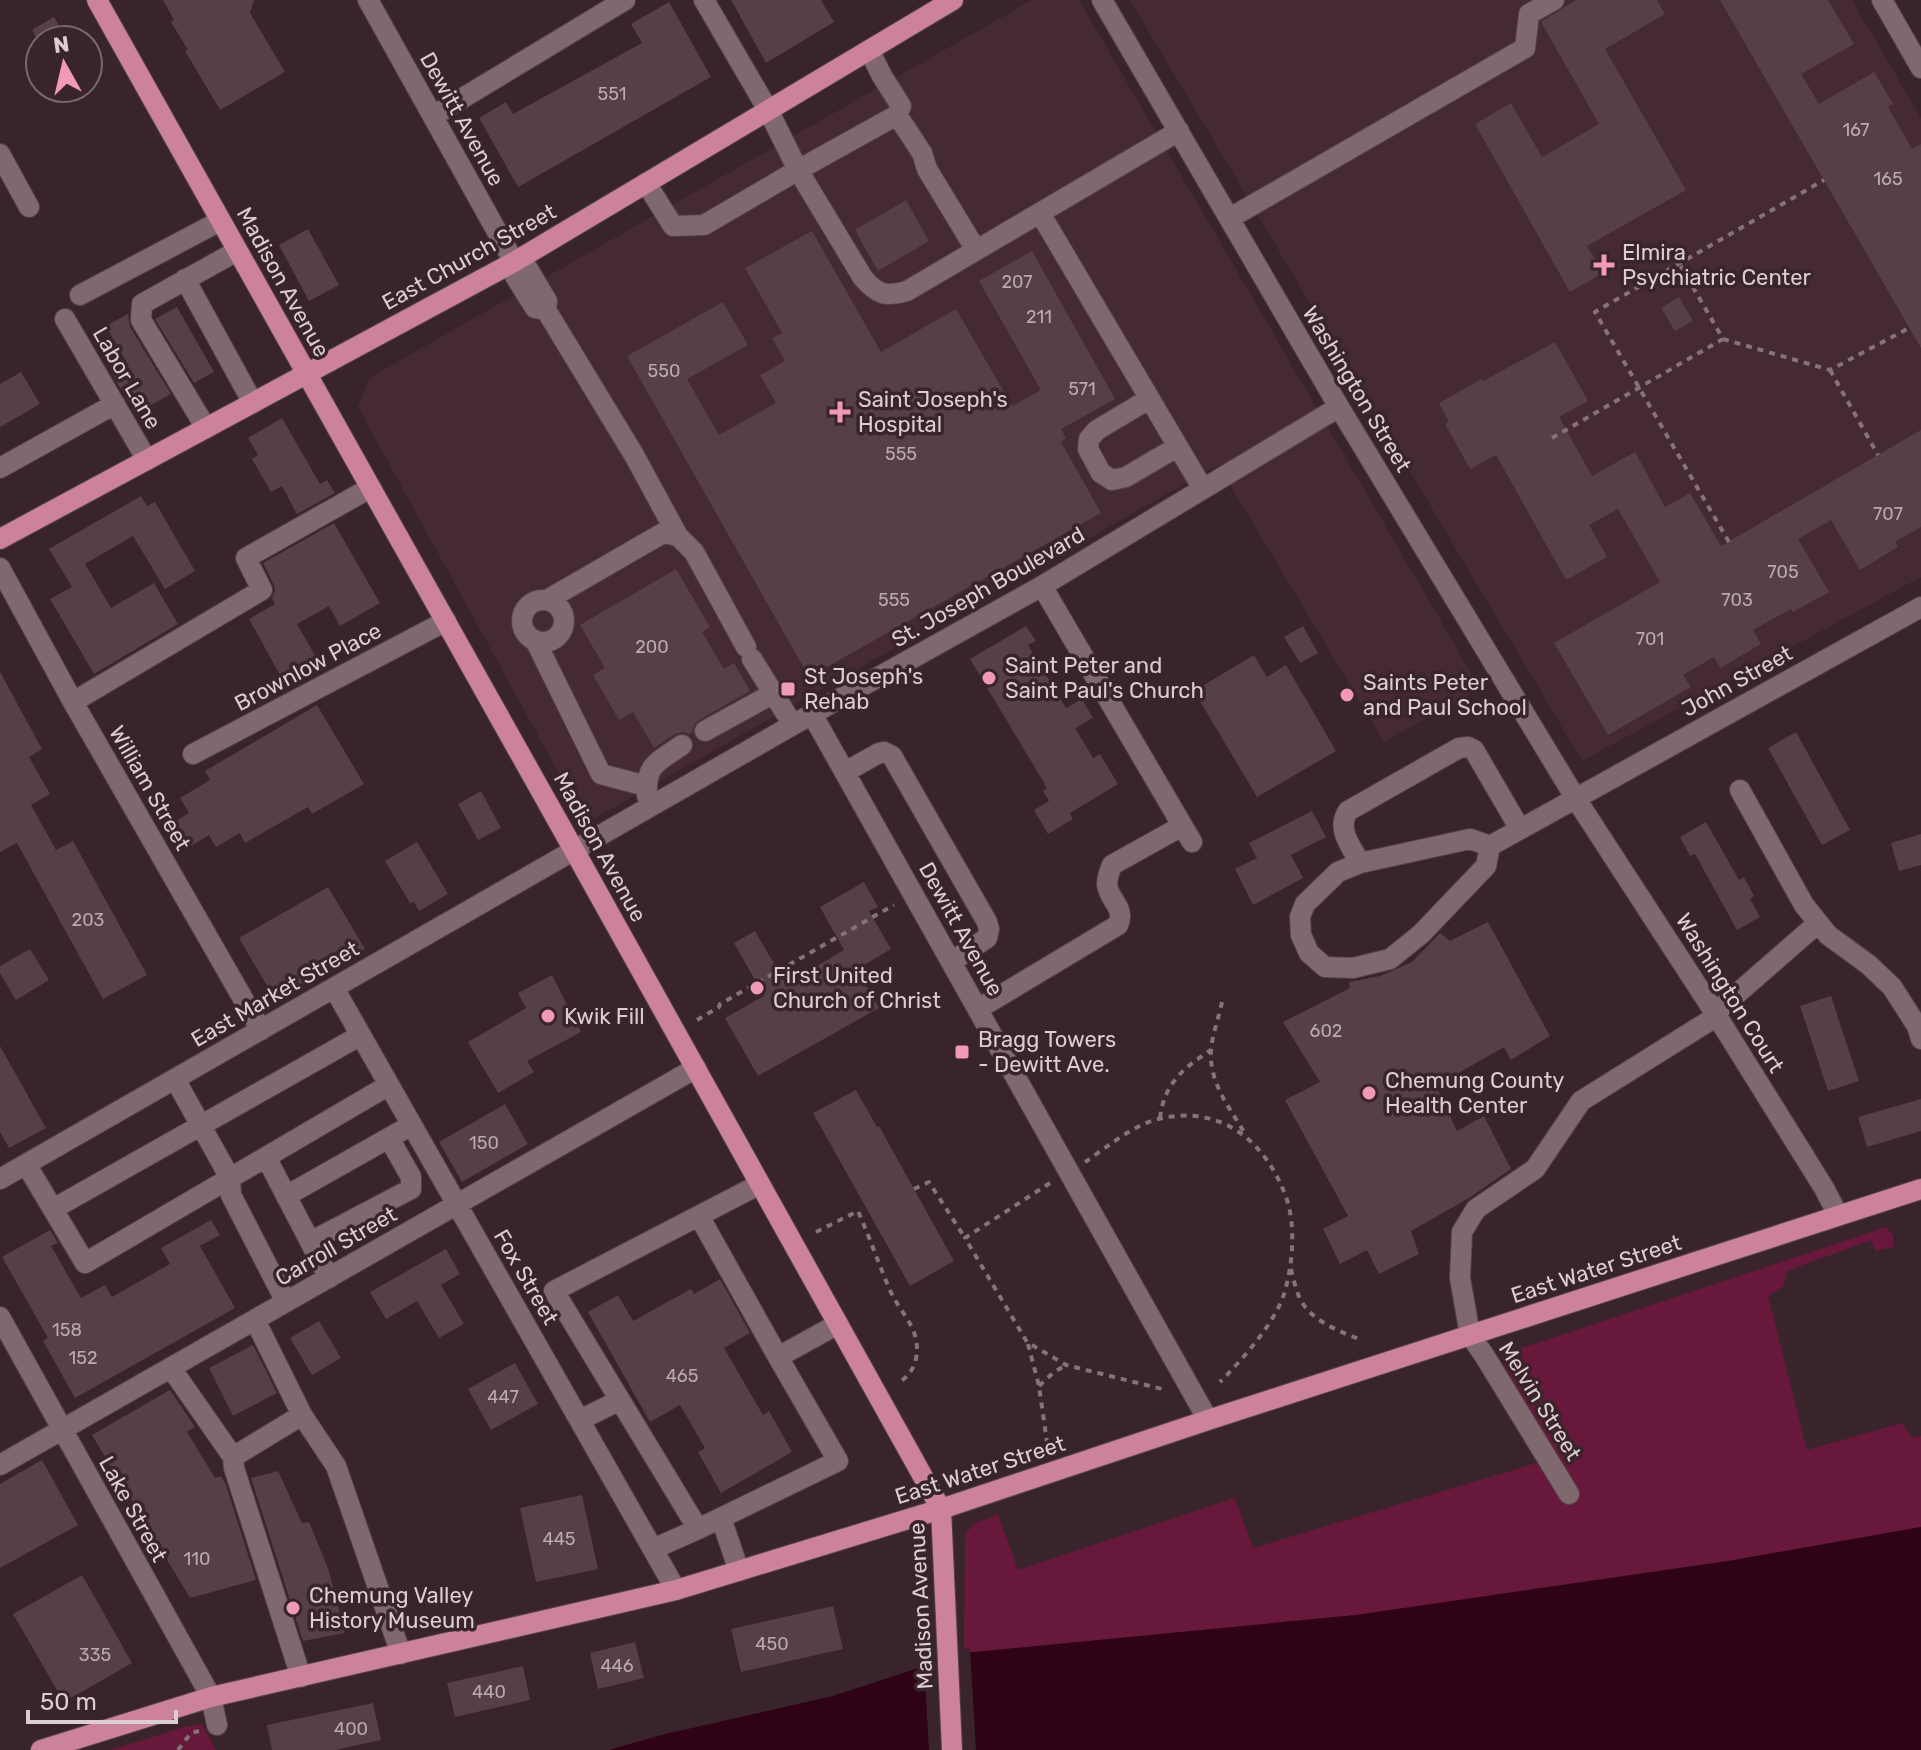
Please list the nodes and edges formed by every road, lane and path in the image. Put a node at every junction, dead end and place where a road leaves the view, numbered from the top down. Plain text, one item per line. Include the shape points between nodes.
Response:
1 (97, 0) edge
2 (368, 0) edge
3 (625, 0) edge
4 (704, 0) edge
5 (953, 0) edge
6 (1102, 0) edge
7 (1554, 0) edge
8 (1882, 0) edge
9 (869, 50) junction
10 (1921, 68) edge
11 (768, 110) junction
12 (897, 115) junction
13 (433, 116) junction
14 (1179, 131) junction
15 (0, 154) edge
16 (798, 170) junction
17 (1824, 180) dead end
18 (646, 183) junction
19 (29, 207) dead end
20 (1040, 213) junction
21 (1230, 218) junction
22 (220, 221) junction
23 (976, 250) junction
24 (237, 251) junction
25 (514, 262) junction
26 (1679, 263) junction
27 (185, 279) junction
28 (80, 295) dead end
29 (65, 319) dead end
30 (1909, 328) dead end
31 (1723, 339) junction
32 (1830, 370) junction
33 (307, 375) junction
34 (1639, 387) junction
35 (1149, 399) junction
36 (253, 403) junction
37 (115, 404) junction
38 (1339, 407) junction
39 (206, 428) junction
40 (1552, 438) dead end
41 (1177, 447) junction
42 (1878, 455) dead end
43 (147, 460) junction
44 (0, 468) edge
45 (370, 488) junction
46 (1203, 489) junction
47 (678, 536) junction
48 (0, 539) edge
49 (1729, 542) dead end
50 (0, 568) edge
51 (1042, 586) junction
52 (547, 600) junction
53 (1921, 607) edge
54 (446, 621) junction
55 (535, 640) junction
56 (774, 693) junction
57 (73, 702) junction
58 (812, 714) junction
59 (793, 725) junction
60 (705, 731) dead end
61 (682, 745) dead end
62 (193, 754) dead end
63 (845, 772) junction
64 (1740, 790) dead end
65 (648, 797) junction
66 (1576, 799) junction
67 (1520, 829) junction
68 (1490, 846) junction
69 (574, 850) junction
70 (1360, 863) junction
71 (894, 905) dead end
72 (1818, 923) junction
73 (951, 962) junction
74 (334, 988) junction
75 (1222, 1002) dead end
76 (978, 1009) junction
77 (1716, 1014) junction
78 (697, 1020) dead end
79 (261, 1030) junction
80 (361, 1035) junction
81 (1921, 1039) edge
82 (1211, 1050) junction
83 (696, 1068) junction
84 (175, 1079) junction
85 (389, 1085) junction
86 (1160, 1118) junction
87 (412, 1125) junction
88 (201, 1128) junction
89 (1245, 1134) junction
90 (389, 1138) junction
91 (266, 1157) junction
92 (1085, 1162) dead end
93 (26, 1164) junction
94 (230, 1178) junction
95 (0, 1179) edge
96 (1050, 1183) dead end
97 (760, 1184) junction
98 (914, 1189) dead end
99 (1921, 1189) edge
100 (286, 1196) junction
101 (457, 1204) junction
102 (53, 1209) junction
103 (1838, 1215) junction
104 (699, 1216) junction
105 (816, 1232) dead end
106 (965, 1238) junction
107 (310, 1242) junction
108 (1291, 1266) junction
109 (329, 1278) junction
110 (286, 1302) junction
111 (0, 1317) edge
112 (255, 1320) junction
113 (838, 1324) junction
114 (1470, 1335) junction
115 (1359, 1339) dead end
116 (1027, 1342) junction
117 (778, 1357) junction
118 (1066, 1365) junction
119 (171, 1368) junction
120 (900, 1382) dead end
121 (1220, 1382) dead end
122 (1039, 1386) junction
123 (1166, 1390) dead end
124 (620, 1400) junction
125 (302, 1415) junction
126 (580, 1420) junction
127 (1208, 1420) junction
128 (62, 1430) junction
129 (1047, 1442) dead end
130 (233, 1457) junction
131 (0, 1465) edge
132 (1569, 1494) dead end
133 (941, 1509) junction
134 (721, 1518) junction
135 (698, 1529) junction
136 (653, 1549) junction
137 (739, 1571) junction
138 (676, 1590) junction
139 (401, 1654) junction
140 (301, 1677) junction
141 (211, 1697) junction
142 (217, 1725) joint
143 (41, 1750) edge
144 (178, 1750) edge
145 (952, 1750) edge

1 - 22 main road, Madison Avenue
2 - 13 street, Dewitt Avenue
3 - 13 street
4 - 11 street
5 - 9 main road, East Church Street
6 - 14 street, Washington Street
7 - 21 street via 1529,14 1525,48
8 - 10 street
9 - 11 main road, East Church Street
9 - 12 street via 901,106
11 - 16 street
11 - 18 main road, East Church Street
12 - 16 street
12 - 23 street
13 - 25 street, Dewitt Avenue
14 - 20 street
14 - 21 street, Washington Street
15 - 19 street
16 - 18 street via 704,225 673,226
16 - 23 street via 873,289 889,296 907,291
17 - 26 path
18 - 25 main road, East Church Street
20 - 23 street
20 - 35 street
21 - 38 street, Washington Street
22 - 24 main road, Madison Avenue
22 - 28 street
24 - 27 street
24 - 33 main road, Madison Avenue
25 - 33 main road, East Church Street
25 - 47 street, Dewitt Avenue via 528,269 547,301 546,310
26 - 31 path
26 - 34 path via 1595,312
27 - 36 street
27 - 39 street via 142,304 141,320
29 - 37 street, Labor Lane
30 - 32 path
31 - 32 path
31 - 34 path
32 - 42 path
33 - 36 main road, East Church Street
33 - 45 main road, Madison Avenue
34 - 40 path
34 - 49 path
35 - 41 street
35 - 41 street via 1089,439 1088,449 1101,473 1112,480 1126,477
36 - 39 main road, East Church Street
37 - 43 street, Labor Lane
37 - 44 street
38 - 46 street, St. Joseph Boulevard
38 - 66 street, Washington Street
39 - 43 main road, East Church Street
41 - 46 street
43 - 48 main road, East Church Street
45 - 54 main road, Madison Avenue
45 - 57 street via 246,558 262,590
46 - 51 street, St. Joseph Boulevard
47 - 52 street via 663,533
47 - 56 street, Dewitt Avenue via 694,552
50 - 57 street, William Street
51 - 58 street, St. Joseph Boulevard
51 - 76 street via 1187,834 1112,865 1107,886 1120,909 1118,925
52 - 55 street via 534,601 523,611 522,625
52 - 55 street via 559,607 563,627 549,641
53 - 66 street, John Street
54 - 62 street, Brownlow Place
54 - 69 main road, Madison Avenue
55 - 65 street via 601,774
56 - 59 street, Dewitt Avenue
56 - 60 street
57 - 79 street, William Street
58 - 59 street, St. Joseph Boulevard
58 - 63 street, Dewitt Avenue
59 - 65 street, St. Joseph Boulevard
61 - 65 street via 650,768
63 - 73 street, Dewitt Avenue
63 - 73 street via 879,753 892,756 987,922 987,938
64 - 72 street
65 - 69 street, St. Joseph Boulevard
66 - 67 street, John Street
66 - 77 street, Washington Court
67 - 68 street, John Street
67 - 70 street via 1474,750 1459,748 1348,811 1342,827
68 - 70 street via 1470,839
68 - 70 street via 1486,866 1390,959 1353,968 1325,967 1309,953 1300,917 1305,904 1338,872
69 - 74 street, East Market Street
69 - 83 main road, Madison Avenue
71 - 78 path
72 - 77 street
72 - 81 street via 1892,987
73 - 76 street, Dewitt Avenue
74 - 79 street, East Market Street
74 - 80 street, Fox Street
75 - 82 path
76 - 127 street, Dewitt Avenue
77 - 103 street, Washington Court
77 - 114 street via 1581,1101 1535,1169 1476,1209 1462,1232 1460,1278
79 - 84 street, East Market Street
80 - 85 street, Fox Street
80 - 88 street
82 - 86 path via 1170,1086
82 - 89 path via 1221,1094
83 - 97 main road, Madison Avenue
83 - 101 street, Carroll Street
84 - 88 street
84 - 93 street, East Market Street
85 - 87 street, Fox Street
85 - 91 street
86 - 89 path via 1188,1115 1222,1122
86 - 92 path
87 - 90 street
87 - 101 street, Fox Street
88 - 94 street
88 - 102 street
89 - 108 path via 1269,1162 1287,1199
90 - 100 street
90 - 107 street via 411,1177 411,1189
91 - 94 street
91 - 100 street
93 - 95 street, East Market Street
93 - 102 street
94 - 102 street via 85,1263
94 - 110 street via 231,1195
96 - 106 path
97 - 104 street
97 - 113 main road, Madison Avenue
98 - 106 path via 929,1182
99 - 103 main road, East Water Street
100 - 107 street
101 - 109 street, Carroll Street
101 - 126 street, Fox Street
103 - 114 main road, East Water Street
104 - 117 street
104 - 124 street via 554,1291
105 - 120 path via 858,1211 891,1293 917,1340 913,1369
106 - 116 path
107 - 109 street
108 - 115 path via 1298,1296 1309,1312
108 - 121 path via 1283,1297 1265,1329
109 - 110 street, Carroll Street
110 - 112 street, Carroll Street
111 - 128 street, Lake Street
112 - 119 street, Carroll Street
112 - 125 street
113 - 117 street
113 - 133 main road, Madison Avenue
114 - 127 main road, East Water Street
114 - 132 street, Melvin Street
116 - 118 path
116 - 122 path
117 - 134 street via 838,1461
118 - 122 path
118 - 123 path
119 - 128 street, Carroll Street
119 - 130 street
122 - 129 path
124 - 126 street
124 - 135 street
125 - 130 street
125 - 139 street via 336,1466
126 - 136 street, Fox Street
127 - 133 main road, East Water Street
128 - 131 street, Carroll Street
128 - 141 street, Lake Street
130 - 140 street
133 - 137 main road, East Water Street
133 - 145 main road, Madison Avenue
134 - 135 street
134 - 137 street
135 - 136 street
136 - 138 street, Fox Street
137 - 138 main road, East Water Street
138 - 139 main road, East Water Street
139 - 140 main road, East Water Street
140 - 141 main road, East Water Street
141 - 142 street, Lake Street
141 - 143 main road, East Water Street
142 - 144 path via 191,1733

